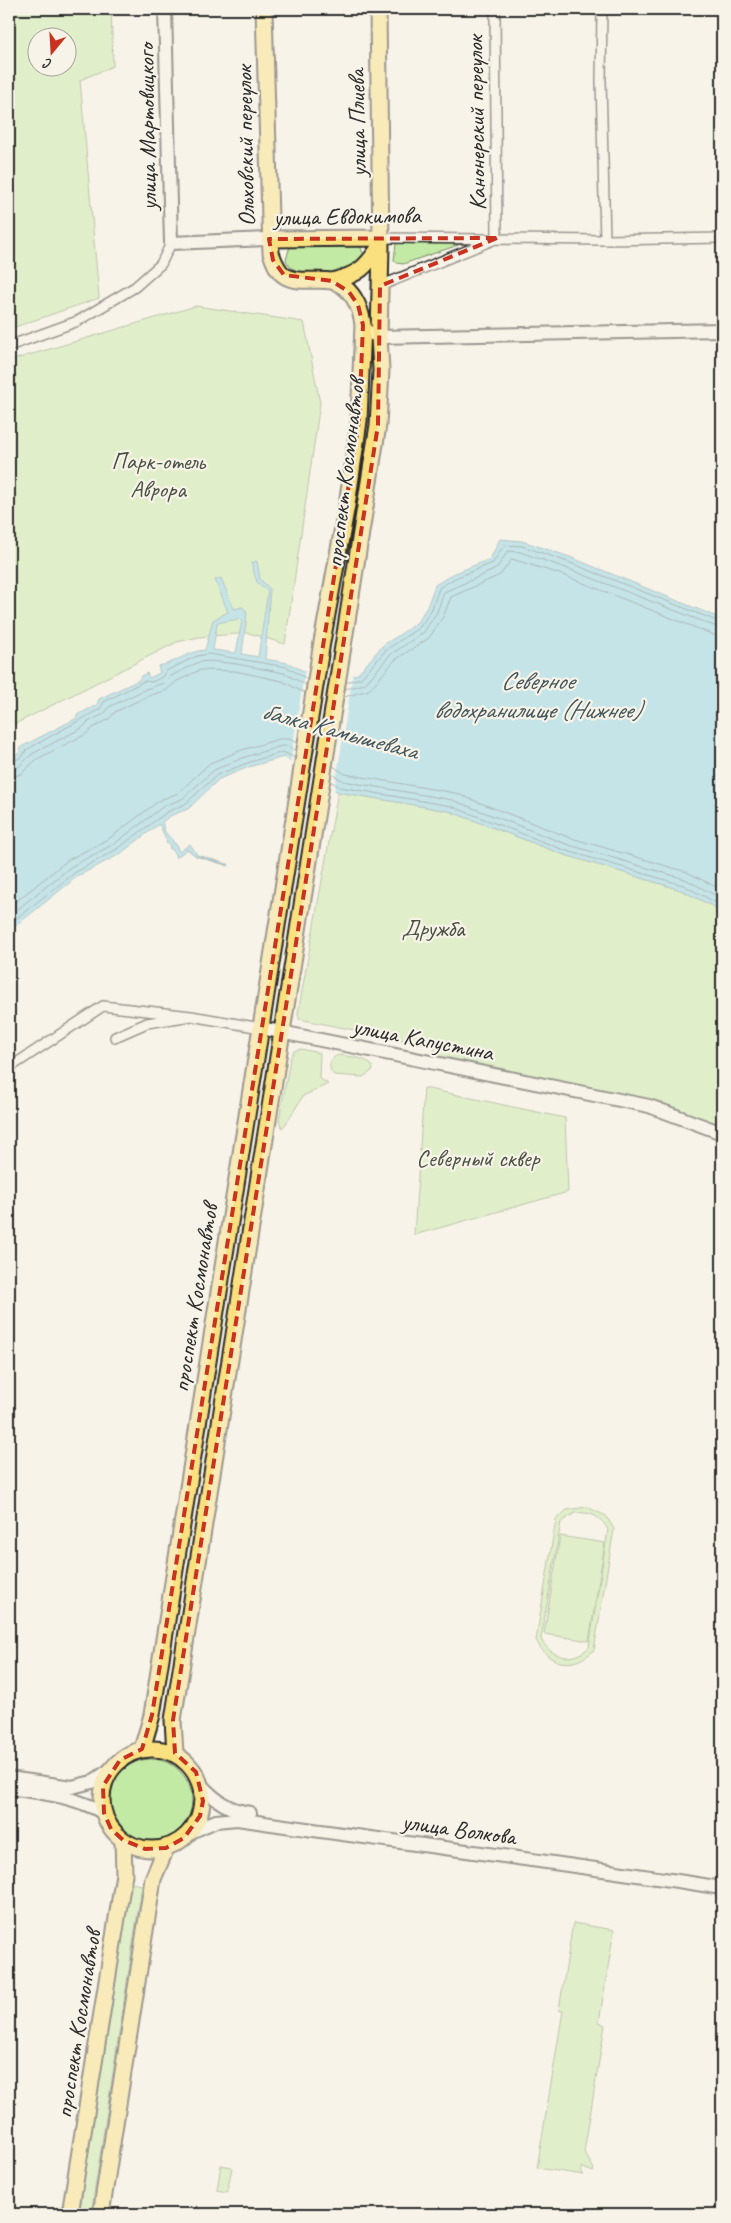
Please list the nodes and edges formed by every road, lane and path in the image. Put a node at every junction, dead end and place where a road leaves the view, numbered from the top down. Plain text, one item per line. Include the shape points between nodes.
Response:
1 (165, 9) edge
2 (264, 9) edge
3 (378, 9) edge
4 (495, 9) edge
5 (602, 9) edge
6 (498, 238) junction
7 (722, 238) edge
8 (269, 239) junction
9 (605, 240) junction
10 (381, 241) junction
11 (171, 244) junction
12 (332, 281) junction
13 (380, 286) junction
14 (363, 325) junction
15 (722, 330) edge
16 (379, 337) junction
17 (9, 346) edge
18 (191, 1016) junction
19 (261, 1028) junction
20 (281, 1032) junction
21 (115, 1037) dead end
22 (9, 1068) edge
23 (722, 1132) edge
24 (142, 1749) junction
25 (175, 1753) junction
26 (110, 1770) junction
27 (9, 1778) edge
28 (202, 1785) junction
29 (9, 1788) edge
30 (104, 1813) junction
31 (191, 1832) junction
32 (123, 1840) junction
33 (166, 1848) junction
34 (722, 1881) edge
35 (722, 1888) edge
36 (70, 2214) edge
37 (101, 2214) edge

1 - 11 main road, улица Мартовицкого
2 - 8 main road, Ольховский переулок
3 - 10 main road, улица Плиева
4 - 6 street, Канонерский переулок
5 - 9 street
6 - 9 street, улица Евдокимова
6 - 10 street, улица Евдокимова
6 - 13 street
7 - 9 street, улица Евдокимова
8 - 10 main road, улица Евдокимова
8 - 11 main road, улица Евдокимова
8 - 12 main road, Ольховский переулок via 273,260 284,276 293,280
10 - 12 main road via 360,271
10 - 13 main road, проспект Космонавтов
11 - 17 street via 161,264 135,287 78,321
12 - 14 main road via 355,299
13 - 16 main road, проспект Космонавтов
14 - 16 main road via 364,330
14 - 19 main road, проспект Космонавтов via 357,430 347,505
15 - 16 main road
16 - 20 main road, проспект Космонавтов via 378,426 367,507
18 - 19 street, улица Капустина
18 - 21 street, улица Капустина via 146,1023
18 - 22 street via 103,1006
19 - 20 main road, улица Капустина
19 - 24 main road, проспект Космонавтов via 152,1715
20 - 23 main road, улица Капустина via 649,1106
20 - 25 main road, проспект Космонавтов via 173,1720
24 - 25 main road via 158,1748
24 - 26 main road via 120,1760
25 - 28 main road via 196,1772
26 - 27 main road via 92,1782 72,1787
26 - 30 main road via 103,1786
28 - 31 main road via 200,1816
28 - 34 main road, улица Волкова via 216,1800 238,1811
29 - 30 main road via 69,1798
30 - 32 main road via 112,1829
31 - 33 main road
31 - 35 main road, улица Волкова via 216,1821 237,1819
32 - 33 main road via 145,1849
32 - 36 main road, проспект Космонавтов via 124,1874
33 - 37 main road via 153,1879

